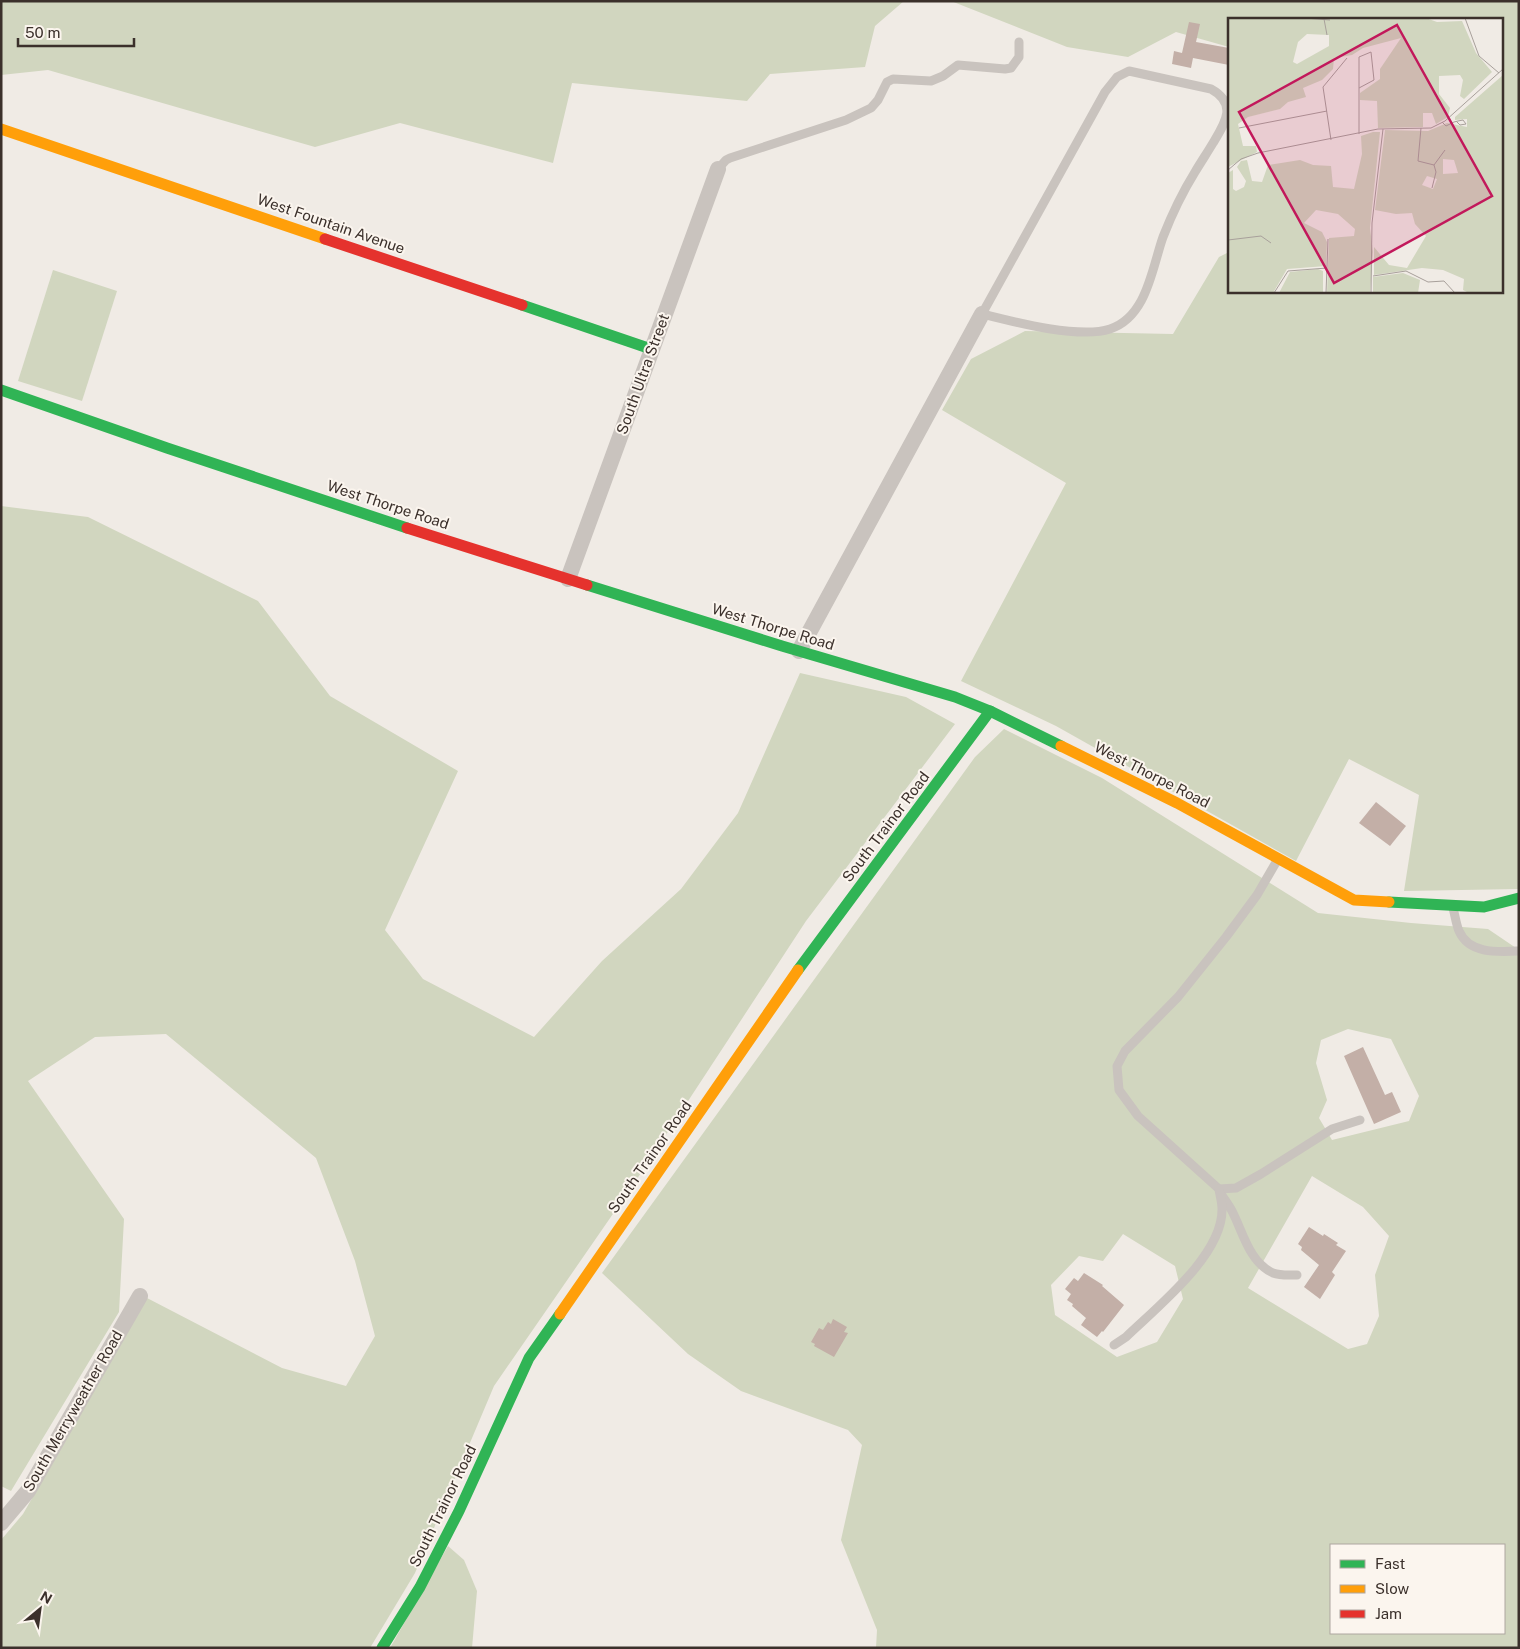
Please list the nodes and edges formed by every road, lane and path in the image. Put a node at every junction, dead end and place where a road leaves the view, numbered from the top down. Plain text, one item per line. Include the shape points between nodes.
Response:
1 (1019, 42) dead end
2 (1, 128) edge
3 (718, 169) joint
4 (982, 314) junction
5 (652, 349) junction
6 (1, 390) edge
7 (568, 579) junction
8 (799, 651) junction
9 (990, 711) junction
10 (1278, 859) junction
11 (1519, 898) edge
12 (1453, 905) junction
13 (1519, 951) edge
14 (1360, 1120) dead end
15 (1219, 1189) junction
16 (1297, 1275) dead end
17 (140, 1296) dead end
18 (1114, 1345) dead end
19 (7, 1506) edge
20 (1, 1523) edge
21 (382, 1648) edge

1 - 3 lane via 1019,57 1011,68 958,65 932,81 893,79 887,82 871,108 846,120 730,158
2 - 5 street, West Fountain Avenue
3 - 5 street, South Ultra Street
4 - 4 lane via 1116,77 1133,72 1211,89 1221,96 1226,102 1226,119 1180,198 1145,294 1129,317 1103,331 1080,331 1028,326
4 - 8 street
5 - 7 street, South Ultra Street
6 - 7 street, West Thorpe Road
7 - 8 street, West Thorpe Road
8 - 9 street, West Thorpe Road via 955,697
9 - 10 street, West Thorpe Road via 1177,803
9 - 21 street, South Trainor Road via 815,946 529,1358 459,1511 420,1587
10 - 12 street, West Thorpe Road via 1354,900
10 - 15 lane via 1226,937 1178,996 1125,1051 1117,1066 1119,1090 1138,1116
11 - 12 street, West Thorpe Road via 1484,906
12 - 13 lane via 1458,930 1472,947
14 - 15 lane via 1332,1128 1236,1188
15 - 16 lane via 1250,1251 1271,1272
15 - 18 lane via 1222,1210 1218,1229 1208,1250 1192,1273
17 - 19 street, South Merryweather Road via 28,1490
19 - 20 street, South Merryweather Road

